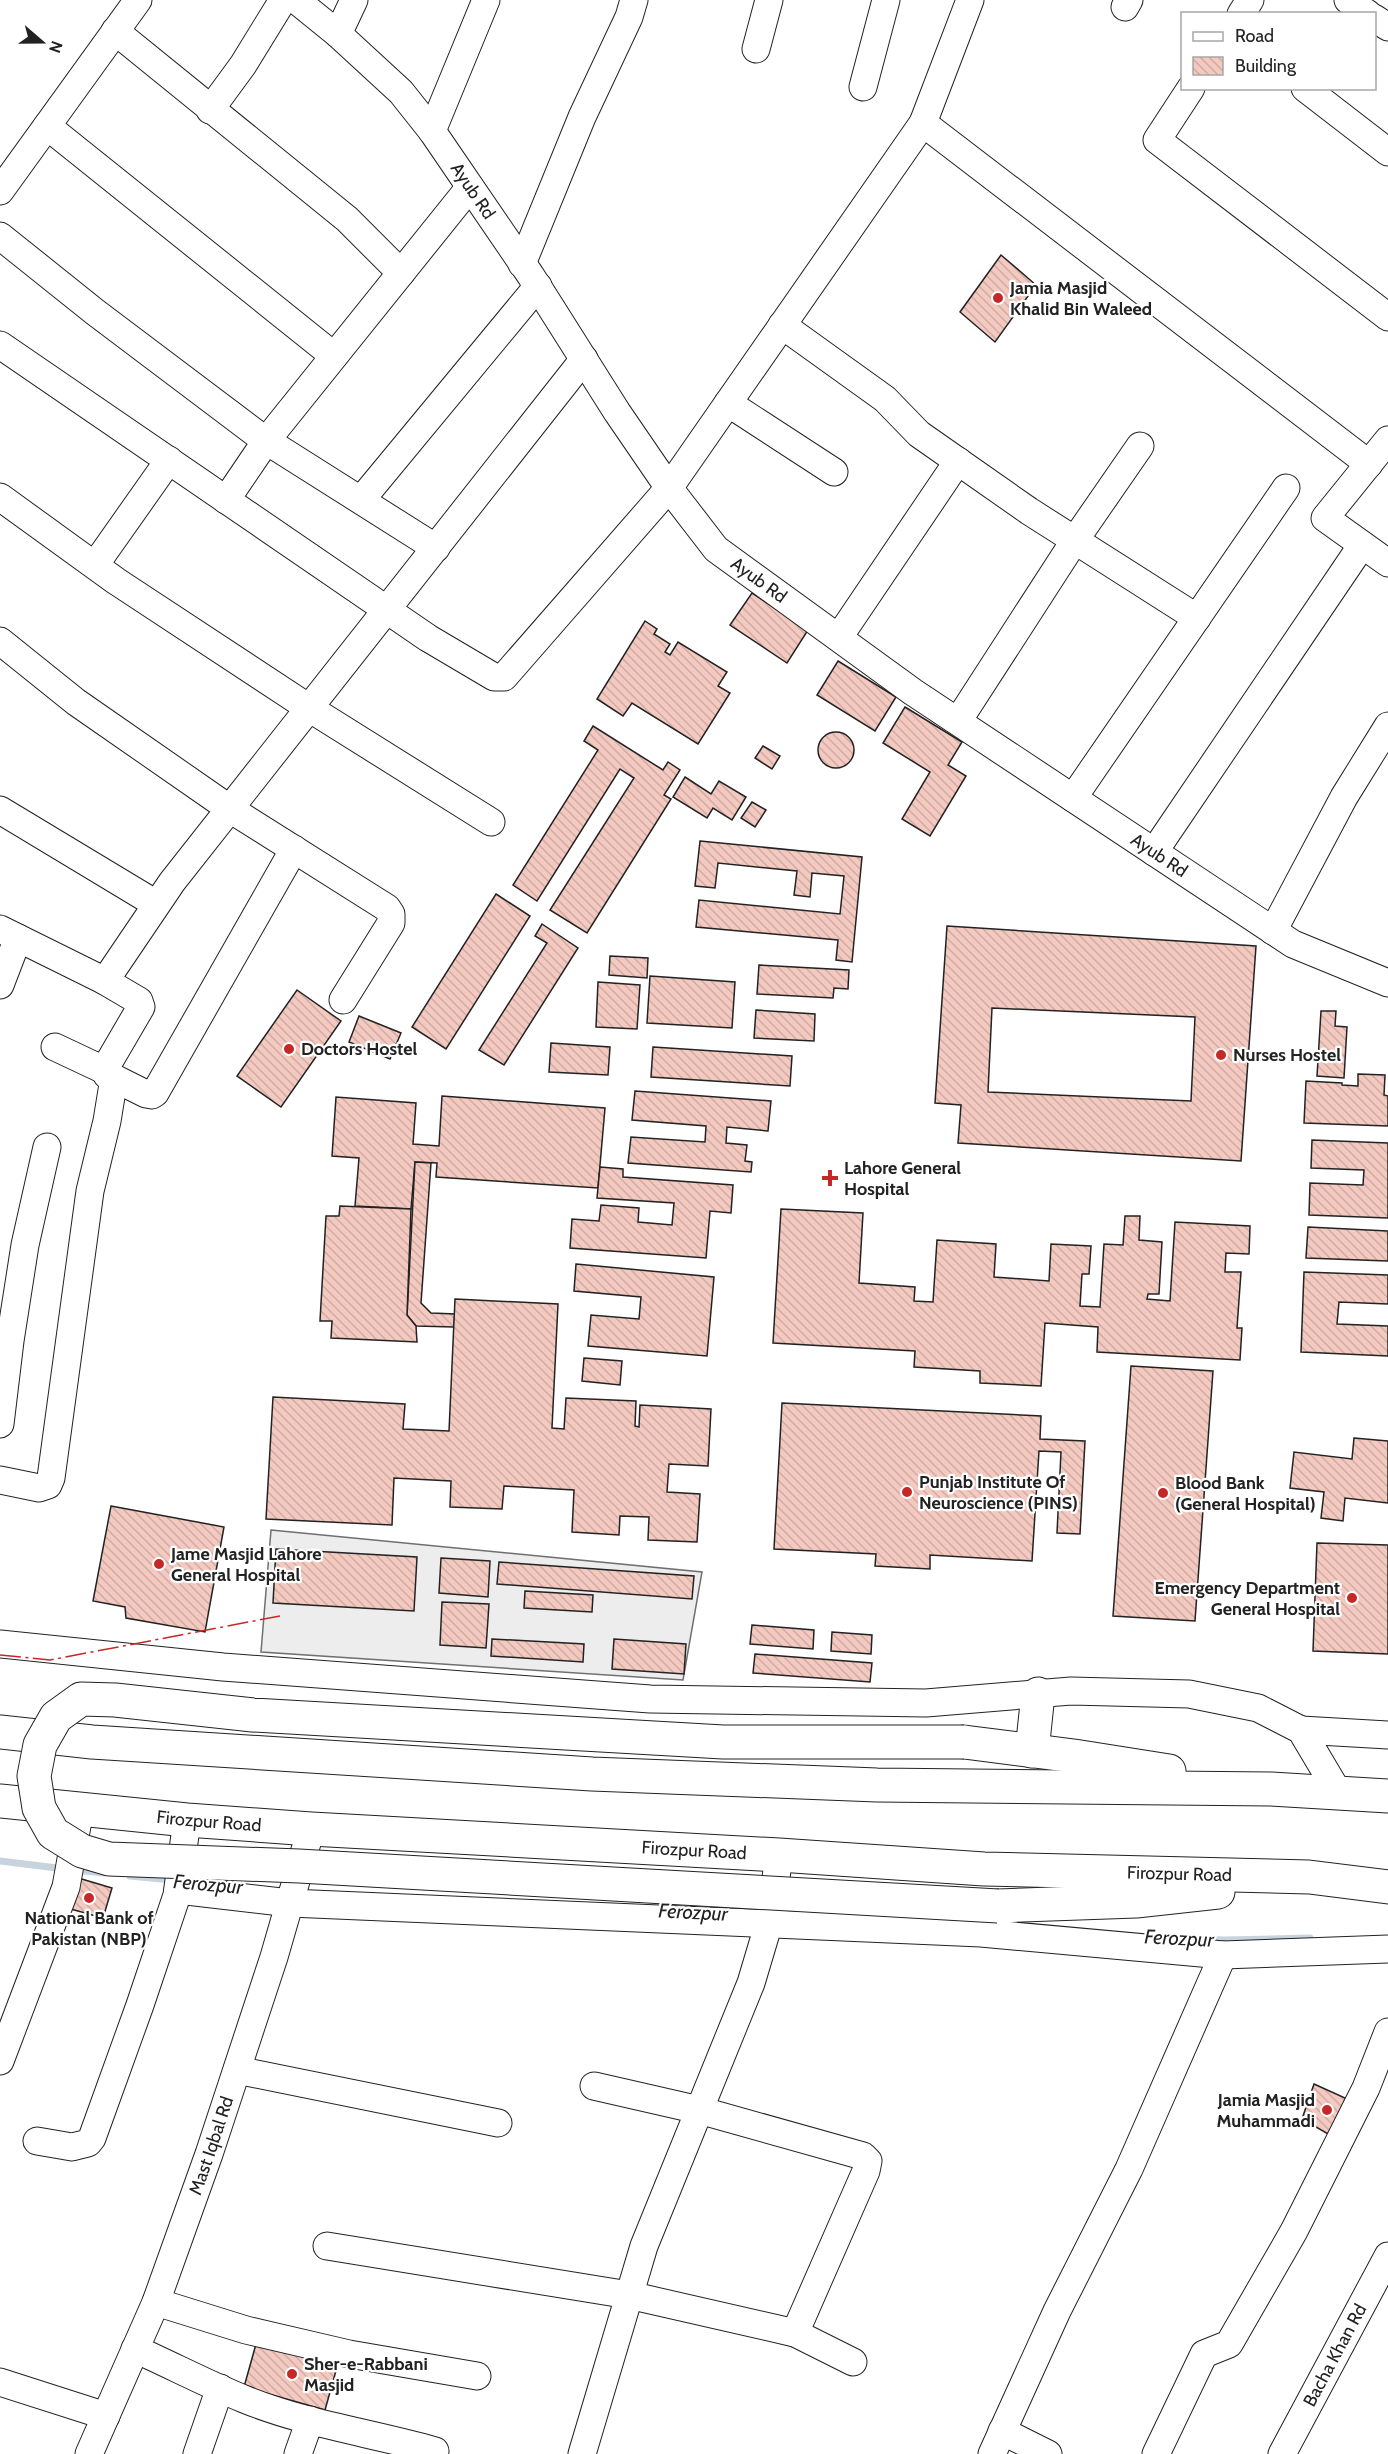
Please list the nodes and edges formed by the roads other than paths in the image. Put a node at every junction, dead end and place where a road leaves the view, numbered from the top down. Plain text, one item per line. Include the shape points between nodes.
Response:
1 (138, 0) edge
2 (284, 0) edge
3 (296, 0) edge
4 (354, 0) edge
5 (486, 0) edge
6 (634, 0) edge
7 (768, 0) edge
8 (886, 0) edge
9 (970, 0) edge
10 (1348, 0) edge
11 (1365, 12) edge
12 (115, 31) junction
13 (338, 34) junction
14 (756, 49) dead end
15 (863, 87) dead end
16 (1190, 90) edge
17 (1308, 90) edge
18 (210, 111) junction
19 (923, 123) junction
20 (47, 126) junction
21 (432, 130) junction
22 (1388, 152) edge
23 (470, 187) junction
24 (0, 191) edge
25 (0, 236) edge
26 (522, 264) junction
27 (401, 273) junction
28 (538, 286) junction
29 (1388, 317) edge
30 (782, 325) junction
31 (0, 345) edge
32 (334, 356) junction
33 (584, 359) junction
34 (728, 403) junction
35 (1388, 440) edge
36 (266, 441) junction
37 (1140, 446) dead end
38 (169, 460) junction
39 (957, 461) junction
40 (1369, 464) junction
41 (834, 472) dead end
42 (669, 488) junction
43 (1286, 488) dead end
44 (0, 497) edge
45 (226, 500) junction
46 (361, 500) junction
47 (1075, 540) junction
48 (1362, 545) junction
49 (436, 548) junction
50 (1388, 563) edge
51 (95, 565) junction
52 (386, 609) junction
53 (1197, 618) junction
54 (839, 637) junction
55 (0, 641) edge
56 (309, 708) junction
57 (958, 721) junction
58 (1388, 726) edge
59 (1073, 798) junction
60 (230, 809) junction
61 (0, 810) edge
62 (491, 822) dead end
63 (294, 849) junction
64 (1154, 852) junction
65 (156, 904) junction
66 (1273, 931) junction
67 (9, 933) edge
68 (105, 981) junction
69 (1388, 983) edge
70 (0, 985) edge
71 (343, 1000) dead end
72 (55, 1047) dead end
73 (110, 1075) junction
74 (47, 1147) dead end
75 (5, 1341) edge
76 (0, 1424) edge
77 (0, 1480) edge
78 (0, 1644) edge
79 (1038, 1694) junction
80 (1302, 1730) junction
81 (0, 1732) edge
82 (1388, 1735) edge
83 (1032, 1751) junction
84 (1272, 1789) junction
85 (1339, 1794) junction
86 (1388, 1796) edge
87 (0, 1801) edge
88 (80, 1809) junction
89 (187, 1820) junction
90 (311, 1829) junction
91 (779, 1855) junction
92 (1309, 1877) junction
93 (1388, 1887) edge
94 (178, 1890) junction
95 (290, 1903) junction
96 (769, 1923) junction
97 (1388, 1949) edge
98 (1223, 1955) junction
99 (1388, 2032) edge
100 (0, 2061) edge
101 (237, 2070) junction
102 (594, 2086) dead end
103 (699, 2110) junction
104 (498, 2123) dead end
105 (37, 2141) dead end
106 (327, 2246) dead end
107 (1388, 2256) edge
108 (629, 2295) junction
109 (156, 2302) junction
110 (795, 2332) junction
111 (135, 2349) junction
112 (853, 2362) dead end
113 (477, 2376) dead end
114 (0, 2382) edge
115 (220, 2388) junction
116 (106, 2416) junction
117 (310, 2420) junction
118 (997, 2443) edge
119 (89, 2454) edge
120 (197, 2454) edge
121 (298, 2454) edge
122 (434, 2454) edge
123 (582, 2454) edge
124 (1048, 2454) edge
125 (1156, 2454) edge
126 (1282, 2454) edge

1 - 12 street
2 - 18 street
3 - 13 street, Ayub Rd
4 - 13 street
5 - 21 street
6 - 26 street
7 - 14 street
8 - 15 street
9 - 19 street
10 - 11 street
12 - 18 street
12 - 20 street
13 - 21 street, Ayub Rd via 402,92
16 - 29 street via 1157,140
17 - 22 street
18 - 27 street via 347,219
19 - 30 street
19 - 40 street
20 - 24 street
20 - 32 street
21 - 23 street, Ayub Rd
23 - 26 street, Ayub Rd
23 - 27 street
25 - 36 street
26 - 28 street, Ayub Rd
27 - 32 street
28 - 33 street, Ayub Rd
28 - 46 street
30 - 34 street
30 - 39 street via 885,399 919,434
31 - 38 street
32 - 36 street
33 - 42 street, Ayub Rd
33 - 49 street
34 - 41 street
34 - 42 street
35 - 40 street
36 - 45 street
36 - 46 street
37 - 47 street
38 - 45 street
38 - 51 street
39 - 47 street
39 - 54 street
40 - 48 street via 1325,518
42 - 52 street via 504,676 494,677
42 - 54 street, Ayub Rd via 716,549
43 - 53 street
44 - 51 street
45 - 52 street
46 - 49 street
47 - 53 street
47 - 57 street
48 - 50 street
48 - 64 street
49 - 52 street
51 - 56 street
52 - 56 street
53 - 59 street
54 - 57 street, Ayub Rd
55 - 60 street via 76,702
56 - 60 street
56 - 62 street
57 - 59 street, Ayub Rd
58 - 66 street via 1344,797
59 - 64 street, Ayub Rd
60 - 63 street
60 - 65 street
61 - 65 street
63 - 71 street via 391,914 391,923
63 - 73 street via 156,1093 147,1094
64 - 66 street, Ayub Rd
65 - 68 street
66 - 69 street, Ayub Rd via 1293,944
67 - 68 street
67 - 70 street
68 - 73 street via 139,1001 141,1007 106,1067
72 - 73 street
73 - 77 street via 107,1120 90,1191 51,1478 48,1485 39,1488
74 - 75 street
75 - 76 street
78 - 79 street via 223,1666 650,1699 926,1704
79 - 80 street via 1189,1694 1258,1708
79 - 83 main road
80 - 82 street
80 - 85 street
81 - 84 main road via 92,1742 592,1774 877,1785
83 - 84 main road
83 - 92 main road, bridge via 964,1742 723,1742 253,1715 81,1699 56,1717 40,1745 34,1776 39,1808 53,1833 82,1851 109,1858 998,1906 1136,1901 1252,1888
84 - 85 main road
85 - 86 main road
87 - 88 main road, Firozpur Road
88 - 89 main road, Firozpur Road
88 - 100 street via 66,1887
89 - 90 main road, Firozpur Road
89 - 94 street
90 - 91 main road, Firozpur Road
90 - 95 street, Mast Iqbal Rd
91 - 92 main road, Firozpur Road via 984,1869
91 - 96 street
92 - 93 main road, Firozpur Road
94 - 95 street
94 - 105 street via 92,2138 72,2147
95 - 96 street
95 - 101 street, Mast Iqbal Rd
96 - 98 street via 981,1933
96 - 103 street via 751,1983
97 - 98 street
98 - 118 street via 1130,2169 1057,2311
99 - 125 street via 1366,2088 1294,2231 1229,2344 1204,2354
101 - 104 street
101 - 109 street, Mast Iqbal Rd
102 - 103 street
103 - 108 street via 644,2246
103 - 110 street via 863,2156 868,2161
106 - 108 street
107 - 126 street, Bacha Khan Rd
108 - 110 street
108 - 123 street
109 - 111 street, Mast Iqbal Rd
109 - 113 street via 246,2330 349,2354
110 - 112 street
111 - 115 street
111 - 116 street, Mast Iqbal Rd
114 - 116 street
115 - 117 street
115 - 120 street
116 - 119 street, Mast Iqbal Rd
117 - 121 street
117 - 122 street via 400,2441 435,2451
118 - 124 street

